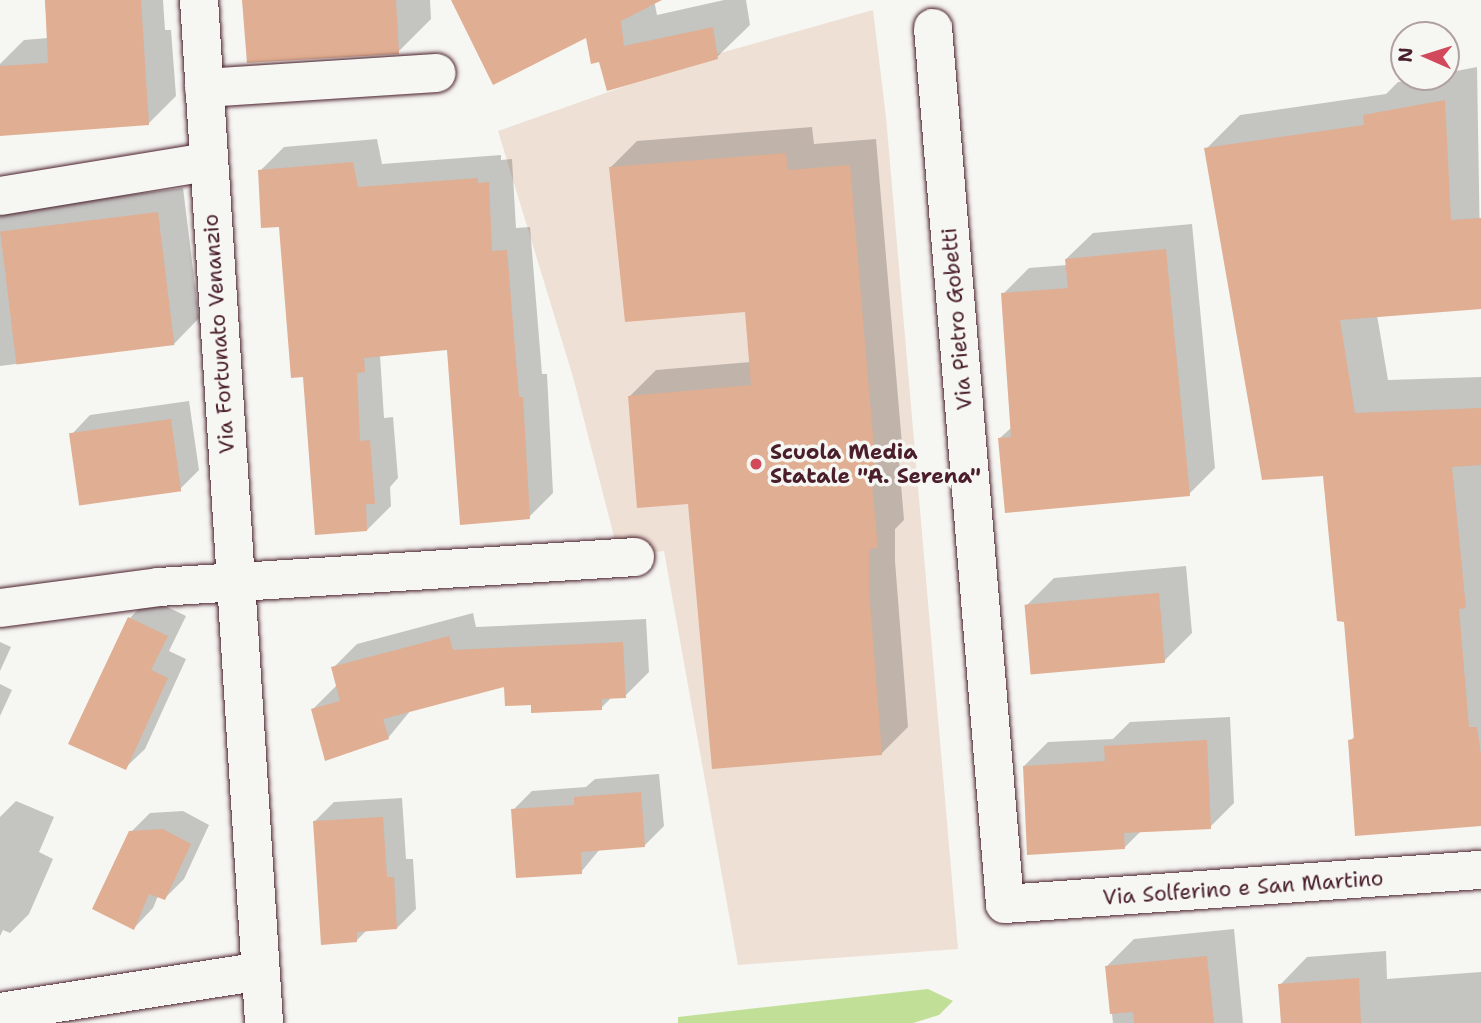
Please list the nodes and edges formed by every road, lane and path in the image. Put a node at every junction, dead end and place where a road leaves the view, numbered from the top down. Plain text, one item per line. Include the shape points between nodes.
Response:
1 (199, 0) edge
2 (933, 28) dead end
3 (437, 73) dead end
4 (204, 88) junction
5 (208, 162) junction
6 (0, 197) edge
7 (635, 557) dead end
8 (234, 581) junction
9 (0, 608) edge
10 (1481, 870) edge
11 (1005, 904) joint
12 (261, 971) junction
13 (0, 1012) edge
14 (264, 1023) edge

1 - 4 street, Via Fortunato Venanzio
2 - 11 street, Via Pietro Gobetti
3 - 4 street
4 - 5 street, Via Fortunato Venanzio
5 - 6 street
5 - 8 street, Via Fortunato Venanzio
7 - 8 street
8 - 9 street
8 - 12 street, Via Fortunato Venanzio
10 - 11 street, Via Solferino e San Martino
12 - 13 street
12 - 14 street, Via Fortunato Venanzio

